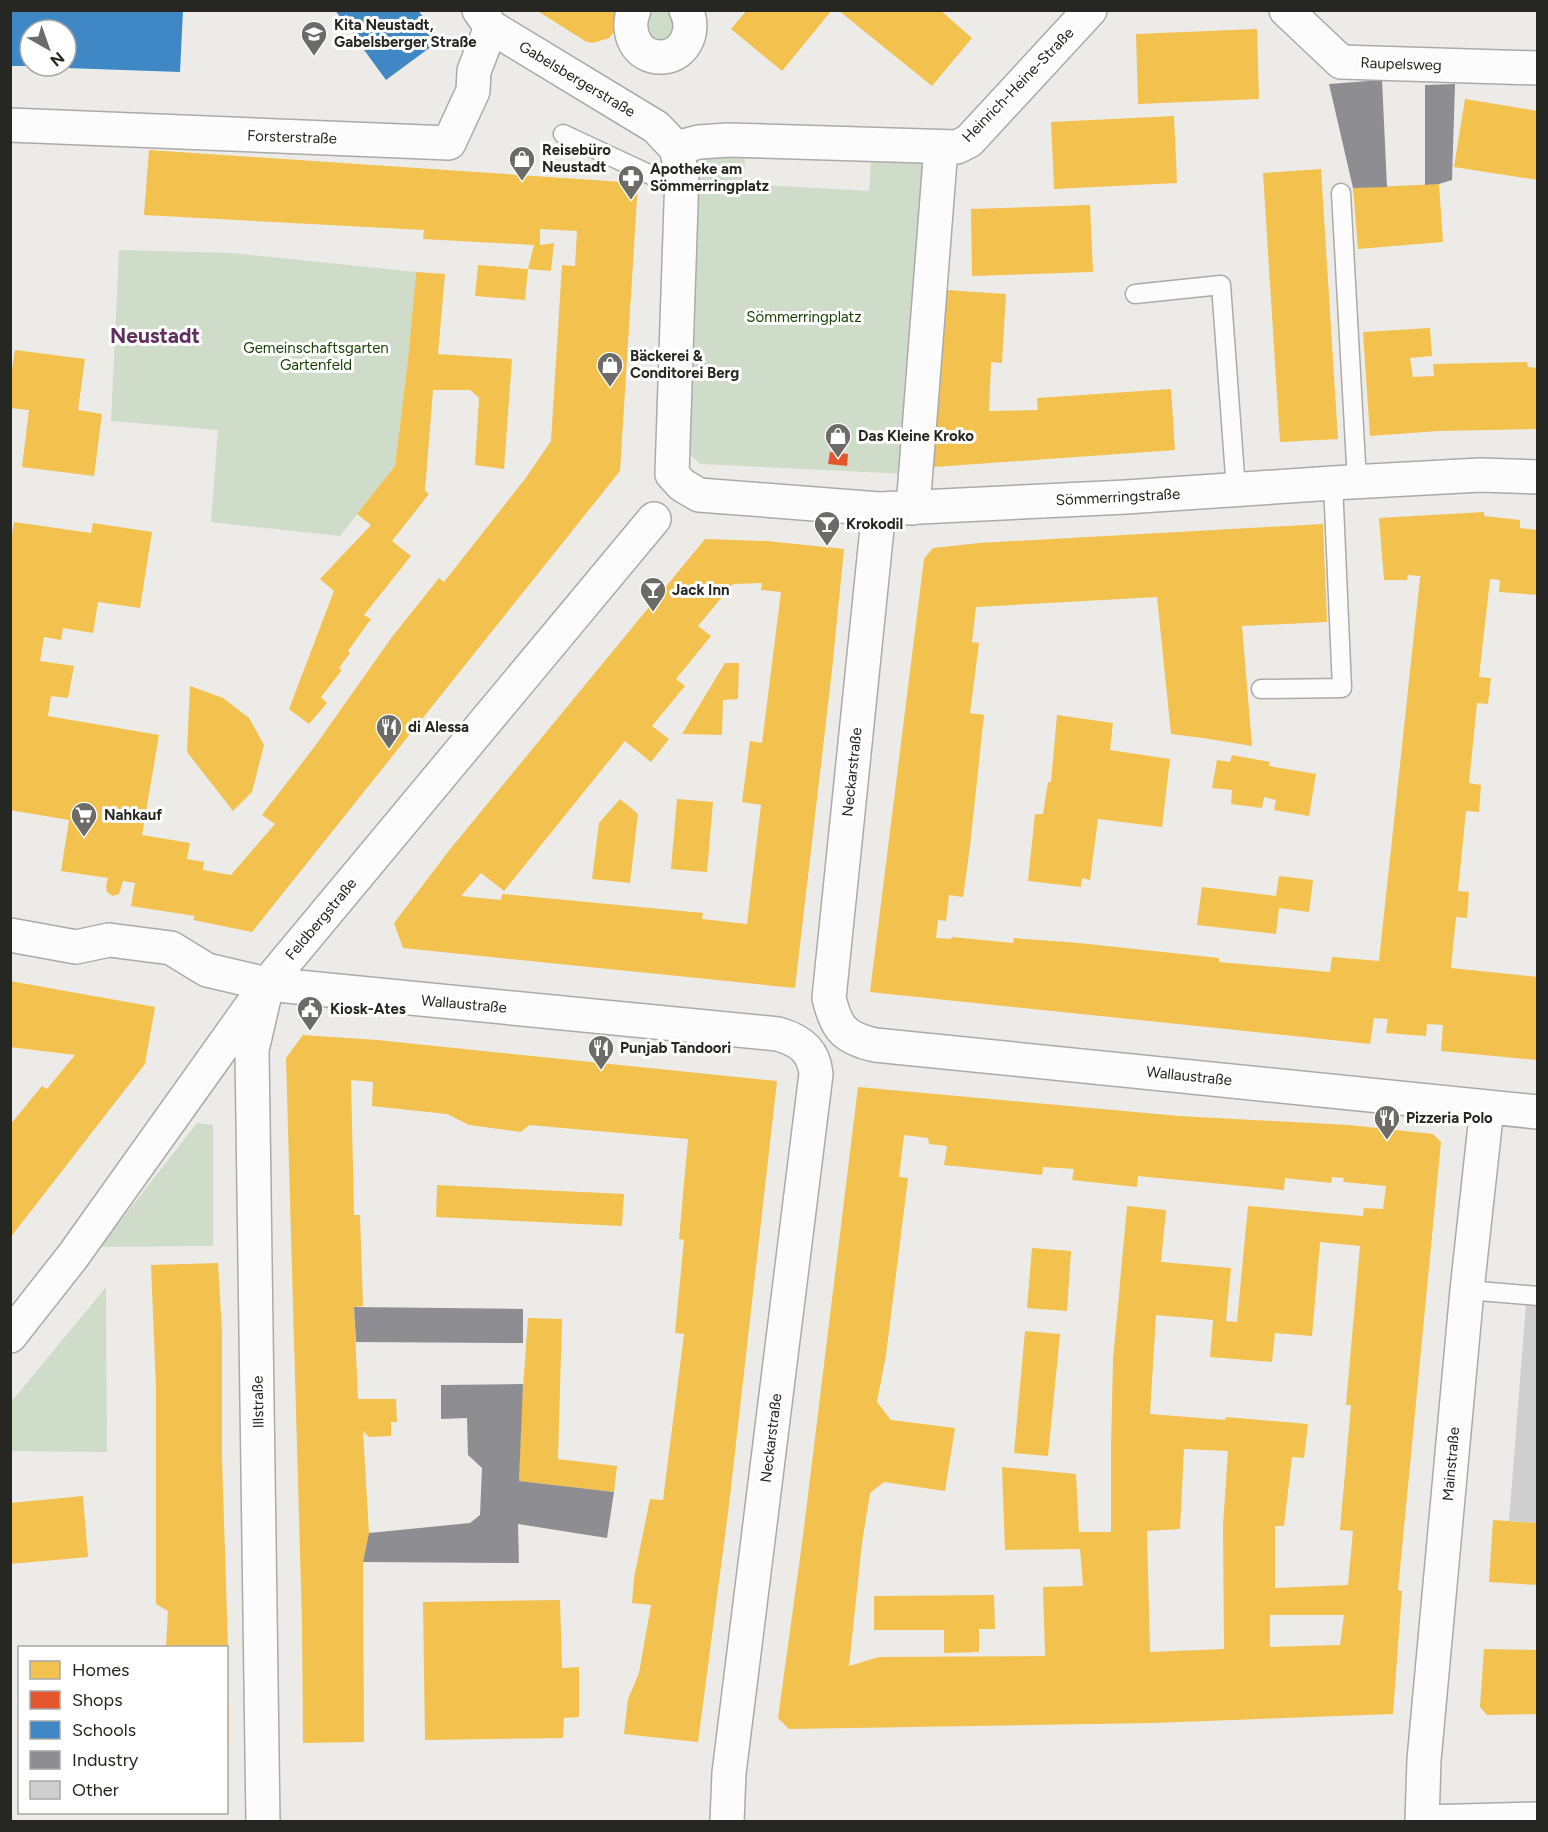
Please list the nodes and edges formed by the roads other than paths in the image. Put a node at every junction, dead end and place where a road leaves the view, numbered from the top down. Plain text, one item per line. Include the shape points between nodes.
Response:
1 (634, 10) edge
2 (686, 10) edge
3 (1090, 10) edge
4 (1286, 10) edge
5 (485, 19) edge
6 (1538, 68) edge
7 (10, 125) edge
8 (563, 134) dead end
9 (941, 147) junction
10 (676, 148) junction
11 (652, 176) dead end
12 (1341, 193) dead end
13 (1135, 294) dead end
14 (1538, 477) edge
15 (1345, 482) junction
16 (1236, 490) junction
17 (913, 508) junction
18 (879, 509) junction
19 (654, 519) dead end
20 (1261, 689) dead end
21 (10, 935) edge
22 (267, 984) junction
23 (843, 1031) joint
24 (811, 1055) joint
25 (1487, 1107) junction
26 (1538, 1112) edge
27 (1467, 1290) junction
28 (1538, 1296) edge
29 (10, 1336) edge
30 (1538, 1819) edge
31 (263, 1821) edge
32 (727, 1821) edge
33 (1423, 1821) edge

1 - 2 street via 630,20 633,42 641,51 662,57 683,48 690,27
3 - 9 street, Heinrich-Heine-Straße via 969,141 957,147
4 - 6 street, Raupelsweg via 1341,62
5 - 7 street, Forsterstraße via 473,91 449,143
5 - 10 street, Gabelsbergerstraße via 656,127
8 - 11 lane
9 - 10 street via 728,140
9 - 17 street
10 - 18 street via 682,174 672,474 699,495
12 - 15 lane
13 - 16 lane via 1221,285
14 - 15 street, Sömmerringstraße
15 - 16 street, Sömmerringstraße
15 - 20 lane via 1342,688
16 - 17 street, Sömmerringstraße
17 - 18 street, Sömmerringstraße
18 - 23 street, Neckarstraße via 829,998 833,1017
19 - 22 street, Feldbergstraße
21 - 22 street, Wallaustraße via 76,947 109,940 171,948 207,970
22 - 24 street, Wallaustraße via 778,1034 801,1043
22 - 29 street, Feldbergstraße via 73,1256
22 - 31 street, Illstraße via 252,1050
23 - 25 street, Wallaustraße via 858,1041 875,1045
24 - 32 street, Neckarstraße via 816,1074 729,1773
25 - 26 street, Wallaustraße
25 - 27 street, Mainstraße
27 - 28 lane
27 - 33 street, Mainstraße via 1424,1760
30 - 33 street

